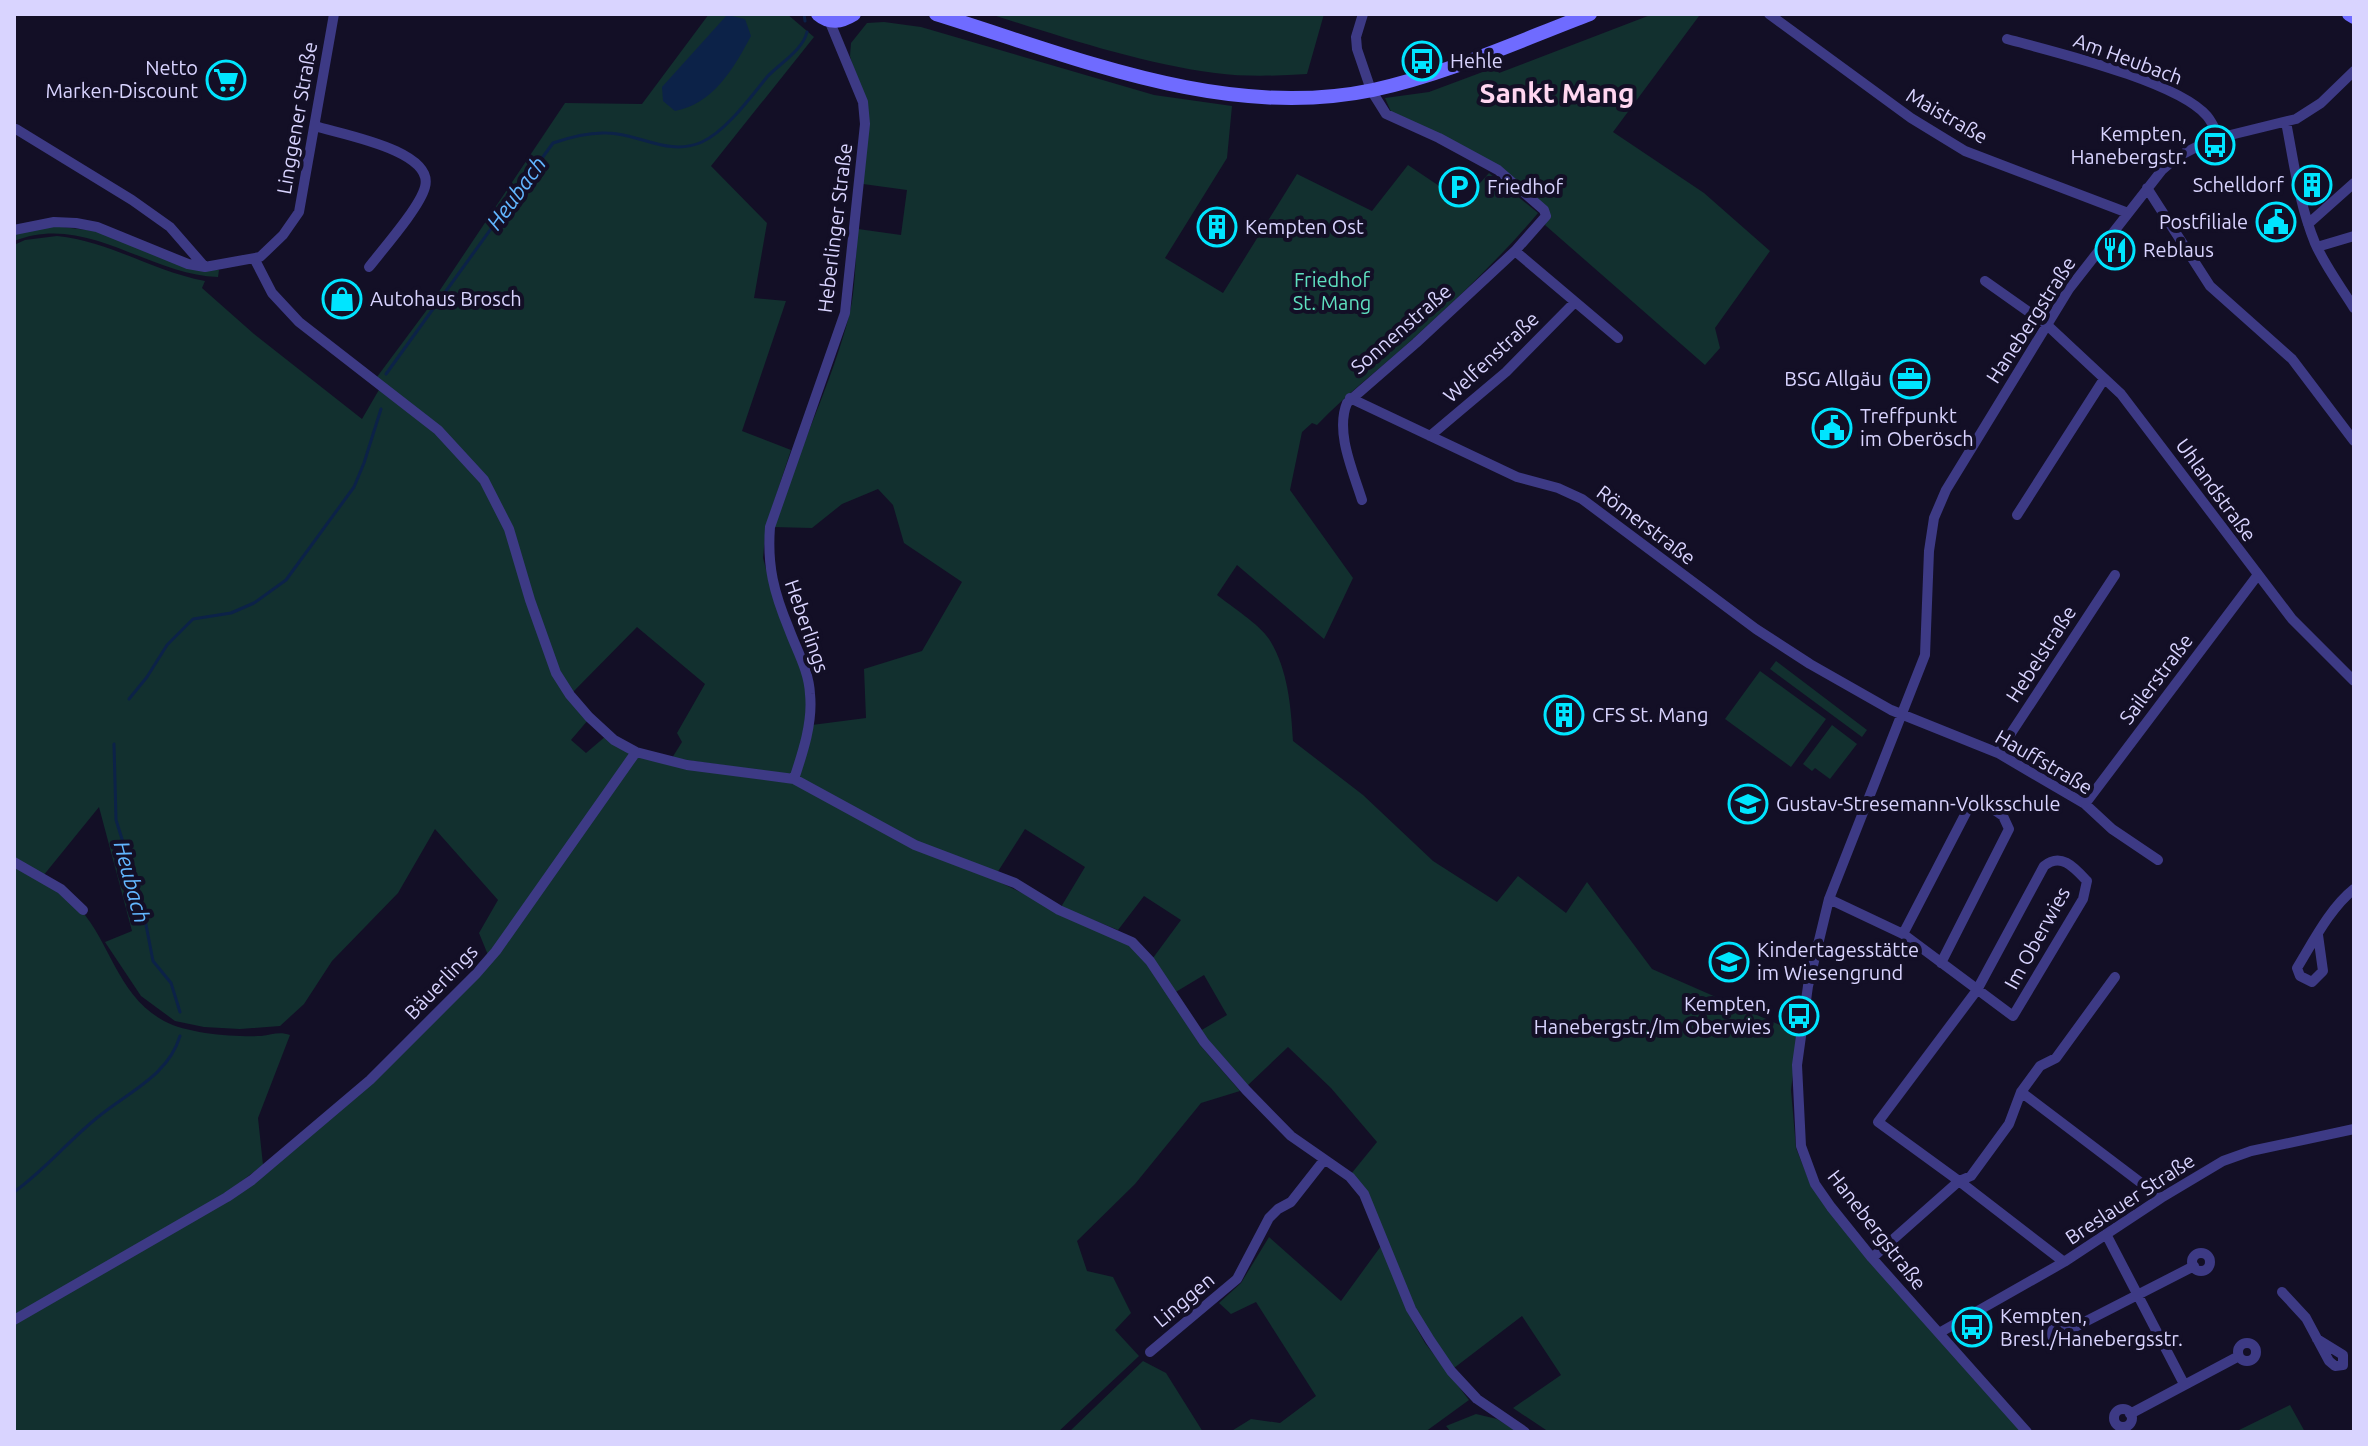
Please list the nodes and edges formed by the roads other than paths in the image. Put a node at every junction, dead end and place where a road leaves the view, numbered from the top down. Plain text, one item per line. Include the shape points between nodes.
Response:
1 (334, 14) edge
2 (854, 14) edge
3 (936, 14) edge
4 (1363, 14) edge
5 (1590, 14) edge
6 (1769, 14) edge
7 (823, 17) edge
8 (2007, 39) dead end
9 (2354, 71) edge
10 (1375, 89) junction
11 (2286, 122) junction
12 (315, 126) junction
13 (16, 129) edge
14 (2219, 137) junction
15 (2354, 183) edge
16 (2147, 188) junction
17 (2128, 213) junction
18 (2308, 224) junction
19 (14, 230) edge
20 (2354, 236) edge
21 (2317, 247) junction
22 (1515, 251) junction
23 (255, 260) junction
24 (205, 267) junction
25 (369, 267) dead end
26 (1985, 281) dead end
27 (1575, 302) junction
28 (2354, 308) edge
29 (2046, 324) junction
30 (1618, 338) dead end
31 (2104, 379) junction
32 (1350, 398) junction
33 (1430, 436) junction
34 (2354, 441) edge
35 (782, 485) joint
36 (1362, 500) dead end
37 (2017, 515) dead end
38 (2115, 575) dead end
39 (2257, 576) junction
40 (2354, 681) edge
41 (1901, 715) junction
42 (636, 752) junction
43 (1998, 753) junction
44 (794, 779) junction
45 (2085, 804) junction
46 (2158, 860) dead end
47 (14, 862) edge
48 (2354, 889) edge
49 (1829, 899) junction
50 (83, 910) dead end
51 (1903, 934) junction
52 (2318, 935) junction
53 (1941, 963) junction
54 (2288, 968) dead end
55 (2300, 976) junction
56 (2115, 977) dead end
57 (1977, 990) junction
58 (2021, 1092) junction
59 (2354, 1129) edge
60 (1324, 1160) junction
61 (1959, 1181) junction
62 (2161, 1198) junction
63 (2106, 1234) junction
64 (1872, 1258) junction
65 (2064, 1262) junction
66 (2194, 1266) dead end
67 (2282, 1292) dead end
68 (2138, 1294) junction
69 (14, 1320) edge
70 (2069, 1330) dead end
71 (1939, 1333) junction
72 (2317, 1339) dead end
73 (1150, 1352) dead end
74 (2239, 1356) dead end
75 (2184, 1384) junction
76 (2130, 1414) dead end
77 (1525, 1432) edge
78 (2027, 1432) edge

1 - 12 street, Linggener Straße
2 - 7 main road via 844,20
3 - 10 main road via 1157,82 1213,92 1303,97
4 - 10 street via 1357,49
5 - 10 main road
6 - 17 street, Maistraße via 1965,151
7 - 35 street, Heberlinger Straße via 863,102 864,149 845,313
8 - 14 street, Am Heubach via 2182,97 2207,116
9 - 11 street, Hanebergstraße via 2321,103
10 - 22 street, Sonnenstraße via 1379,107 1389,117 1498,170 1544,210 1543,222
11 - 14 street, Hanebergstraße
11 - 18 street
12 - 23 street, Linggener Straße via 299,212
12 - 25 street via 389,147 425,172 421,196
13 - 24 street via 170,227
14 - 16 street, Hanebergstraße via 2177,157
15 - 18 street
16 - 17 street, Hanebergstraße
16 - 34 street via 2210,286 2292,359
17 - 29 street, Hanebergstraße
18 - 21 street
19 - 24 street via 54,222 97,227
20 - 21 street
21 - 28 street
22 - 27 street
22 - 32 street, Sonnenstraße
23 - 24 street
23 - 42 street via 272,293 299,322 438,430 484,480 509,529 556,673 589,717
26 - 29 street, Uhlandstraße
27 - 30 street
27 - 33 street, Welfenstraße via 1506,372
29 - 31 street, Uhlandstraße
29 - 41 street, Hanebergstraße via 1934,518 1925,655
31 - 37 street
31 - 39 street, Uhlandstraße via 2139,415
32 - 33 street, Römerstraße
32 - 36 street, Sonnenstraße via 1342,429
33 - 41 street, Römerstraße via 1517,477 1582,499 1756,629
35 - 44 street, Heberlings via 770,527 768,561 810,691 809,723
38 - 43 street, Hebelstraße
39 - 40 street, Uhlandstraße
39 - 45 street, Sailerstraße
41 - 43 street, Hauffstraße
41 - 49 street, Hanebergstraße
42 - 44 street via 687,765
42 - 69 street, Bäuerlings via 496,951 370,1080 227,1197
43 - 45 street, Hauffstraße
44 - 60 street via 915,845 1015,883 1059,910 1132,942 1204,1042 1291,1136
45 - 46 street, Hauffstraße
47 - 50 street via 61,889
48 - 52 street
49 - 51 street, Im Oberwies
49 - 64 street, Hanebergstraße via 1808,986 1797,1065 1801,1146 1815,1184
51 - 53 street, Im Oberwies
51 - 53 street via 1970,805 1983,802 2003,816 2009,829
52 - 55 street via 2297,968
52 - 55 street via 2323,971 2312,982
53 - 57 street, Im Oberwies
54 - 55 street
56 - 58 street via 2056,1058 2040,1066
57 - 57 street, Im Oberwies via 2013,1016 2083,899 2087,881 2059,858 2044,866
57 - 61 street, Im Oberwies via 1878,1122
58 - 61 street via 2009,1124 1971,1176
58 - 62 street
59 - 62 street, Breslauer Straße via 2223,1161
60 - 73 street, Linggen via 1291,1202 1269,1218 1237,1279
60 - 77 street via 1364,1194 1411,1309 1451,1371 1476,1398
61 - 64 street
61 - 65 street
62 - 63 street, Breslauer Straße
63 - 65 street, Breslauer Straße
63 - 68 street
64 - 71 street, Hanebergstraße
65 - 71 street, Breslauer Straße
66 - 68 street
67 - 72 street
68 - 70 street
68 - 75 street
71 - 78 street, Hanebergstraße
74 - 75 street
75 - 76 street

